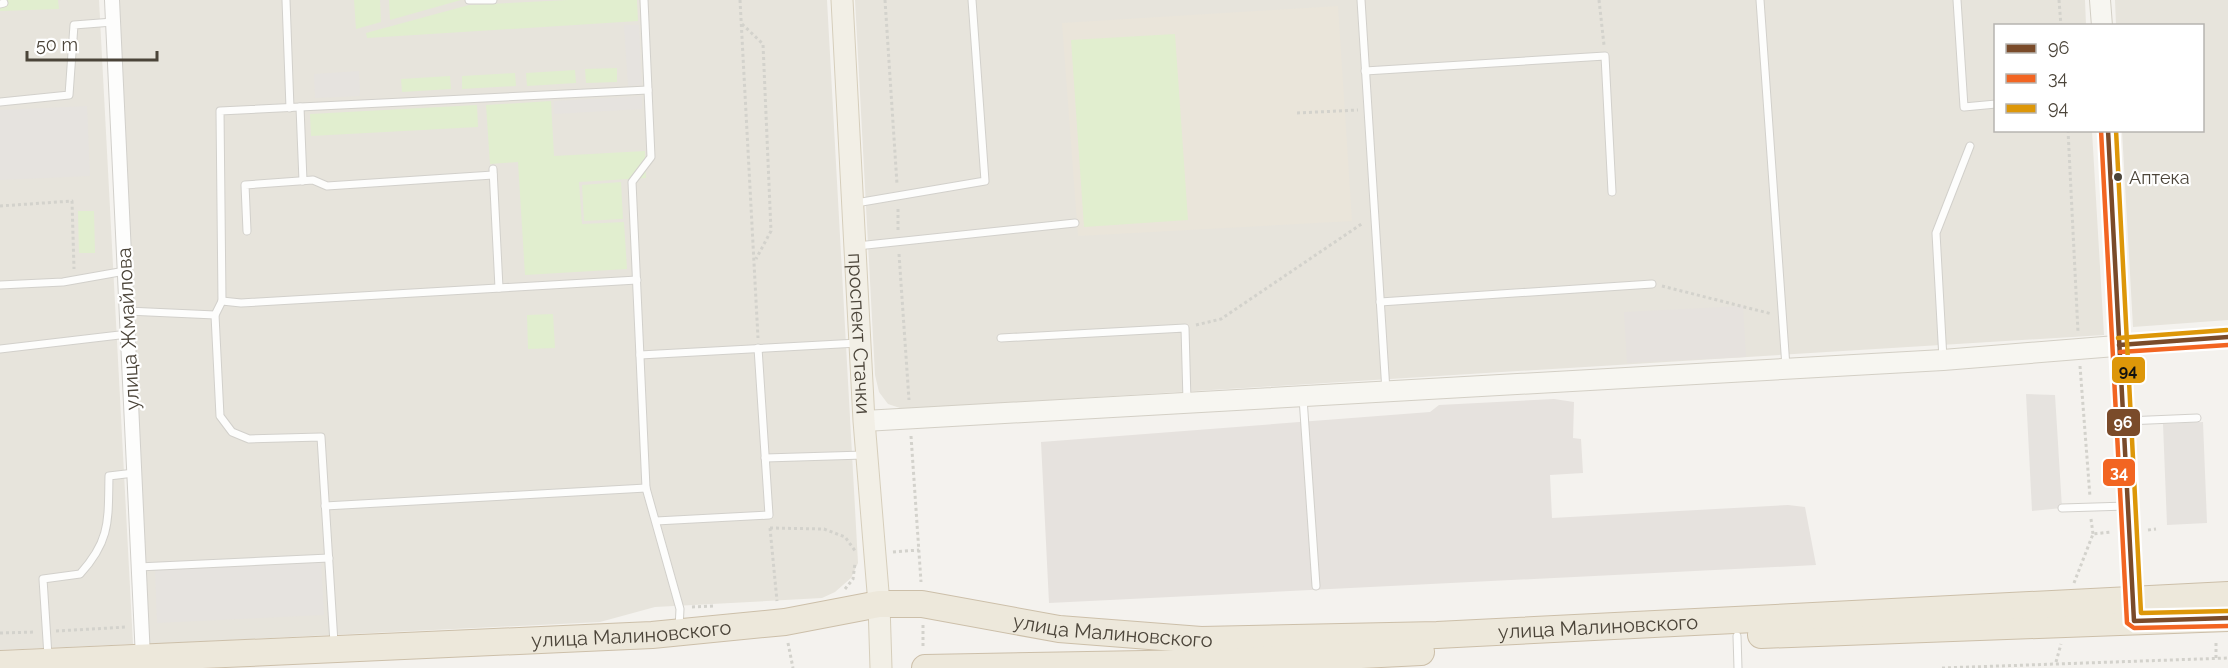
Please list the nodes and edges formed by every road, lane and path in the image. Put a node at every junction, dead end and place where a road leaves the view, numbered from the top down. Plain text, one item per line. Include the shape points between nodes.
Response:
1 (112, 0) edge
2 (286, 0) edge
3 (469, 0) edge
4 (493, 0) edge
5 (644, 0) edge
6 (740, 0) edge
7 (842, 0) edge
8 (972, 0) edge
9 (1360, 0) edge
10 (1599, 0) edge
11 (1760, 0) edge
12 (1958, 0) edge
13 (2059, 0) edge
14 (2100, 0) edge
15 (112, 22) junction
16 (742, 24) junction
17 (2061, 24) edge
18 (2102, 24) edge
19 (1605, 56) junction
20 (1365, 71) junction
21 (648, 90) junction
22 (0, 102) edge
23 (1994, 104) edge
24 (300, 107) junction
25 (290, 108) junction
26 (1368, 109) junction
27 (1297, 113) dead end
28 (2067, 132) edge
29 (2108, 132) edge
30 (1970, 146) dead end
31 (303, 181) junction
32 (1612, 192) dead end
33 (853, 204) junction
34 (0, 206) edge
35 (1375, 215) junction
36 (1075, 223) dead end
37 (247, 231) dead end
38 (856, 246) junction
39 (755, 261) junction
40 (125, 271) junction
41 (75, 280) junction
42 (637, 280) junction
43 (1652, 284) joint
44 (0, 285) edge
45 (499, 288) junction
46 (222, 301) junction
47 (1380, 302) junction
48 (127, 311) junction
49 (215, 315) junction
50 (1782, 316) junction
51 (1185, 328) junction
52 (128, 334) junction
53 (2228, 337) edge
54 (1001, 338) dead end
55 (860, 343) junction
56 (2120, 345) junction
57 (758, 348) junction
58 (2079, 348) junction
59 (0, 349) edge
60 (640, 355) junction
61 (1943, 360) junction
62 (1786, 369) junction
63 (1386, 393) junction
64 (1303, 398) junction
65 (1187, 404) junction
66 (910, 418) junction
67 (2197, 418) dead end
68 (864, 421) junction
69 (2123, 421) junction
70 (867, 455) junction
71 (765, 458) junction
72 (134, 473) junction
73 (646, 488) junction
74 (325, 506) junction
75 (2127, 506) junction
76 (2091, 507) junction
77 (2062, 508) dead end
78 (769, 515) junction
79 (657, 521) junction
80 (770, 528) junction
81 (2156, 529) dead end
82 (2128, 531) junction
83 (2093, 534) junction
84 (919, 550) junction
85 (866, 554) junction
86 (329, 558) junction
87 (138, 567) junction
88 (1316, 586) dead end
89 (843, 592) dead end
90 (2228, 595) edge
91 (766, 602) dead end
92 (879, 604) junction
93 (922, 604) junction
94 (721, 605) dead end
95 (2065, 605) junction
96 (783, 608) junction
97 (2134, 611) junction
98 (2228, 618) edge
99 (680, 621) junction
100 (141, 627) junction
101 (47, 631) junction
102 (0, 633) edge
103 (1737, 636) junction
104 (334, 649) junction
105 (143, 658) junction
106 (2228, 658) edge
107 (48, 662) junction
108 (925, 663) edge
109 (0, 664) edge
110 (793, 668) edge
111 (881, 668) edge
112 (1738, 668) edge
113 (1942, 668) edge

1 - 15 street, улица Жмайлова
2 - 25 lane
3 - 4 lane
5 - 21 lane
6 - 16 path
7 - 33 main road, проспект Стачки
8 - 33 lane via 985,181
9 - 20 lane
10 - 19 path
11 - 50 lane
12 - 23 lane via 1964,107
13 - 17 path
14 - 18 street
15 - 22 lane via 74,25 69,95
15 - 40 street, улица Жмайлова
16 - 39 path
16 - 39 path via 763,44 771,231
19 - 20 lane
19 - 32 lane
20 - 26 lane
21 - 24 lane
21 - 42 lane via 651,157 632,182
24 - 25 lane
24 - 31 lane
25 - 46 lane via 220,111
26 - 27 path
26 - 35 lane
28 - 58 path
29 - 56 street
30 - 61 lane via 1936,233
31 - 37 lane via 245,185
31 - 45 lane via 313,180 327,186 493,172
33 - 38 main road, проспект Стачки
34 - 41 path via 72,201
35 - 47 lane
35 - 51 path via 1221,319
36 - 38 lane
38 - 55 main road, проспект Стачки
39 - 57 path
40 - 41 lane
40 - 48 street, улица Жмайлова
41 - 44 lane
42 - 45 lane
42 - 60 lane
43 - 47 lane
43 - 50 path
45 - 46 lane
46 - 49 lane
47 - 63 lane
48 - 49 lane
48 - 52 street, улица Жмайлова
49 - 74 lane via 220,416 232,432 249,439 321,437
50 - 62 lane
51 - 54 lane
51 - 65 lane
52 - 59 lane
52 - 72 street, улица Жмайлова
53 - 56 street
55 - 57 lane
55 - 68 main road, проспект Стачки
56 - 58 street
56 - 69 street
57 - 60 lane
57 - 71 lane
58 - 61 street
58 - 76 path
60 - 73 lane
61 - 62 street
62 - 63 street
63 - 64 street
64 - 65 street
64 - 88 lane
65 - 66 street
66 - 68 street
66 - 84 path
67 - 69 lane
68 - 70 main road, проспект Стачки
69 - 75 street
70 - 71 lane
70 - 85 main road, проспект Стачки
71 - 78 lane
72 - 87 street, улица Жмайлова
72 - 101 lane via 110,476 108,528 97,555 80,574 43,579
73 - 74 lane
73 - 79 lane
74 - 86 lane
75 - 76 lane
75 - 82 street
76 - 77 lane
76 - 83 path
78 - 79 lane
78 - 80 path
79 - 99 lane
80 - 85 path via 824,529 845,537
80 - 96 path
81 - 82 path
82 - 83 path
82 - 97 street
83 - 95 path
84 - 85 path
84 - 93 path
85 - 89 path
85 - 92 main road, проспект Стачки
86 - 87 lane
86 - 104 lane
87 - 100 street, улица Жмайлова
90 - 97 highway, улица Малиновского
91 - 96 path
92 - 93 highway, улица Малиновского
92 - 96 highway, улица Малиновского
92 - 111 main road, проспект Стачки
93 - 95 highway, улица Малиновского via 1059,629 1201,640 1437,635
93 - 108 path
94 - 99 path
95 - 97 highway, улица Малиновского
96 - 99 highway, улица Малиновского
96 - 110 path
97 - 98 highway, улица Малиновского
97 - 103 highway, улица Малиновского
99 - 104 highway, улица Малиновского
100 - 101 path
100 - 105 street, улица Жмайлова
101 - 102 path
101 - 107 lane
103 - 108 highway, улица Малиновского via 1202,663
103 - 112 lane
104 - 105 highway, улица Малиновского
105 - 107 highway, улица Малиновского
106 - 113 path
107 - 109 highway, улица Малиновского

